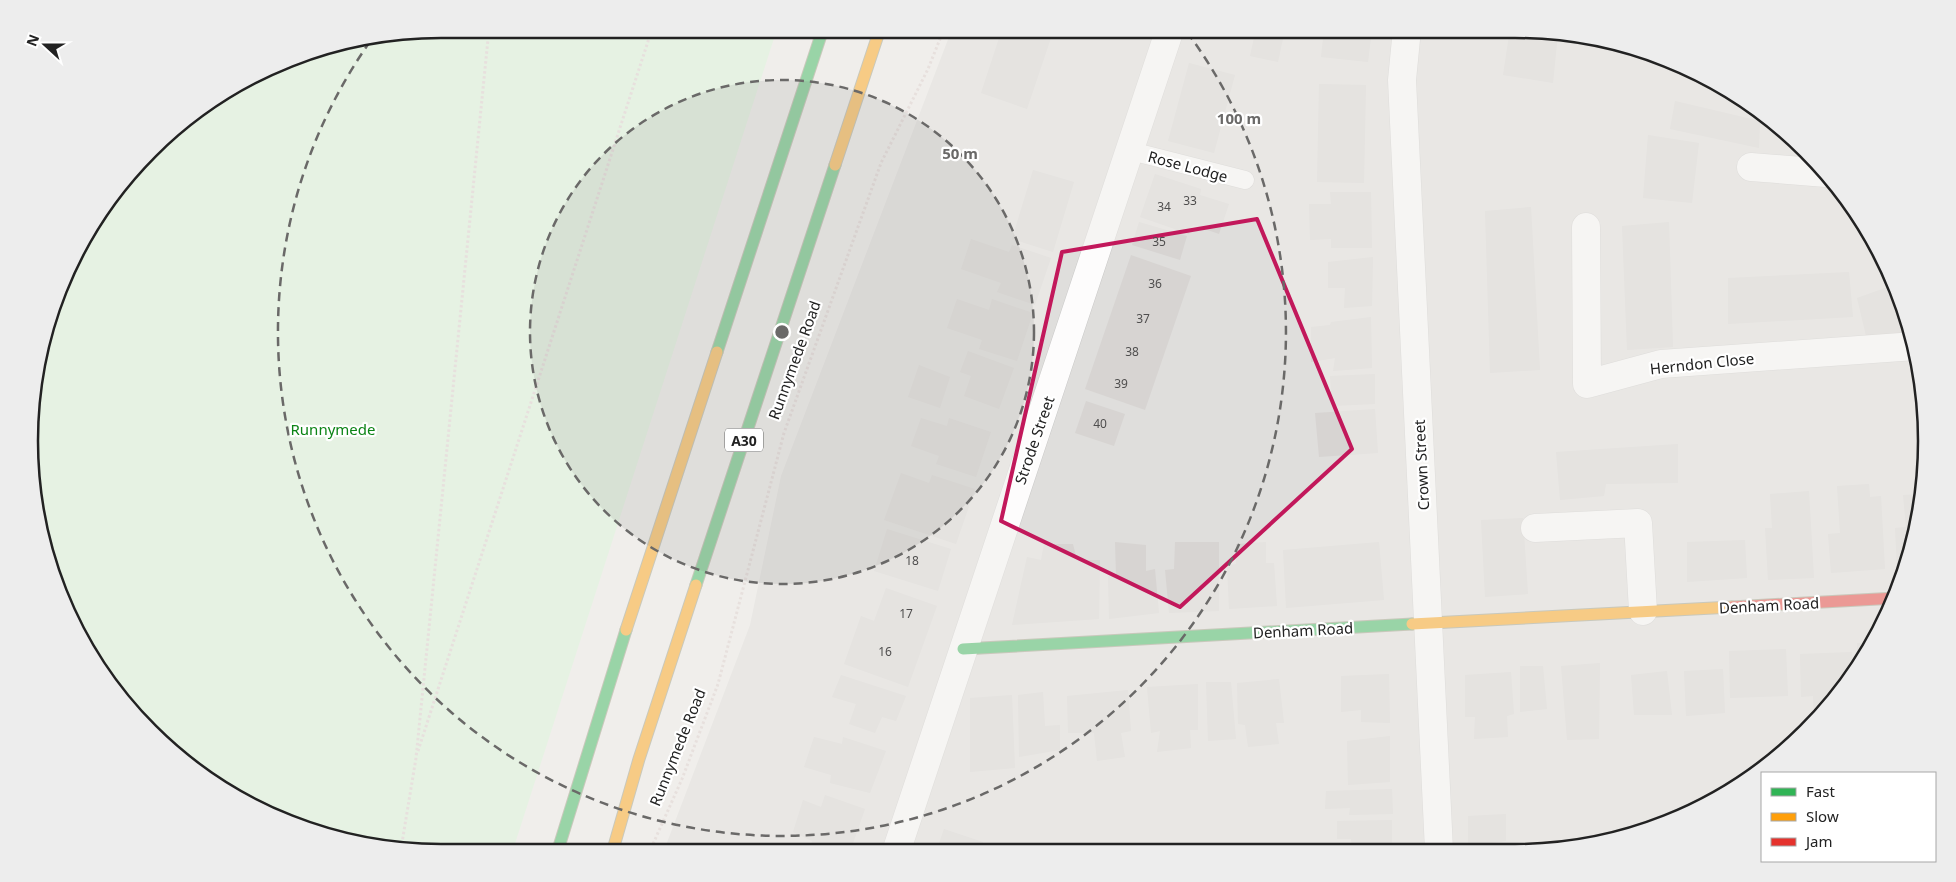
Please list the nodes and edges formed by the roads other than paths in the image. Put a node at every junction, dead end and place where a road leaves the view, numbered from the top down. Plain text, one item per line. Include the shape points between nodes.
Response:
1 (820, 38) edge
2 (877, 38) edge
3 (1167, 38) edge
4 (1406, 38) edge
5 (1131, 151) junction
6 (1751, 166) dead end
7 (1816, 173) edge
8 (1245, 180) dead end
9 (1586, 227) dead end
10 (1907, 347) edge
11 (1535, 528) dead end
12 (1886, 598) edge
13 (1643, 611) junction
14 (1429, 624) junction
15 (963, 649) junction
16 (559, 844) edge
17 (615, 844) edge
18 (899, 844) edge
19 (1439, 844) edge

1 - 16 main road
2 - 17 main road, Runnymede Road / A30 via 639,759
3 - 5 street, Strode Street
4 - 14 street, Crown Street via 1402,80
5 - 8 lane, Rose Lodge
5 - 15 street, Strode Street
6 - 7 street
9 - 10 street, Herndon Close via 1587,384 1660,364
11 - 13 street via 1638,523
12 - 13 main road, Denham Road
13 - 14 main road, Denham Road
14 - 15 main road, Denham Road
14 - 19 street, Crown Street
15 - 18 street, Strode Street

